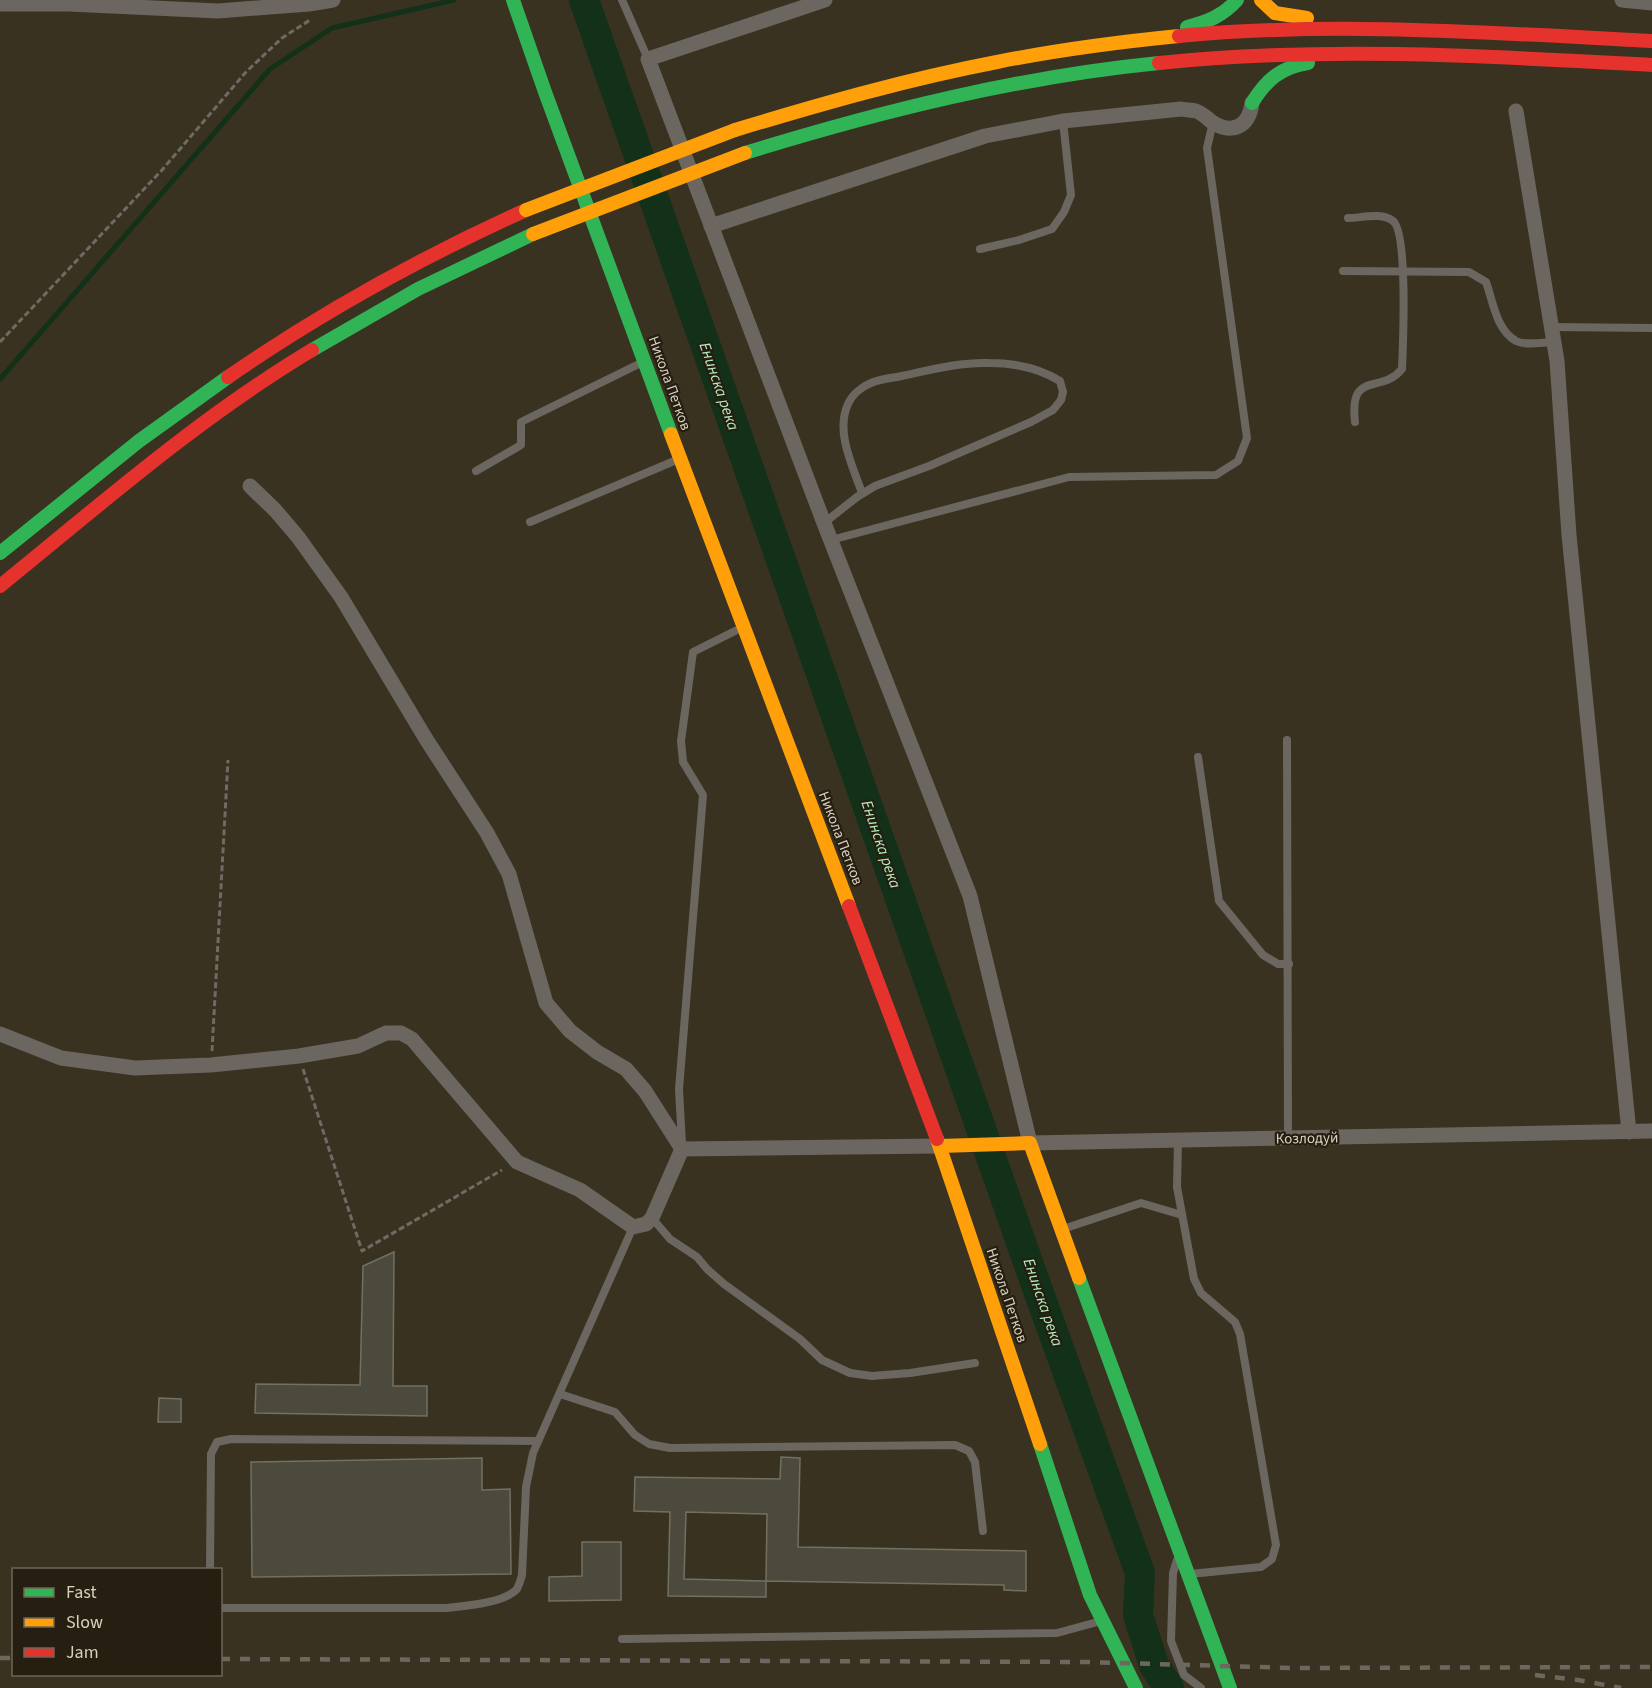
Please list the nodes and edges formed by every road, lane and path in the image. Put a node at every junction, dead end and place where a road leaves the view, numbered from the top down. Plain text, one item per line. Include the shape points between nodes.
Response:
1 (333, 0) edge
2 (513, 0) edge
3 (622, 0) edge
4 (825, 0) edge
5 (1237, 0) edge
6 (1261, 0) edge
7 (1622, 0) edge
8 (1652, 3) edge
9 (0, 4) edge
10 (313, 17) dead end
11 (1387, 30) junction
12 (1652, 41) edge
13 (1129, 42) junction
14 (1388, 54) junction
15 (648, 59) junction
16 (1652, 65) edge
17 (1134, 66) junction
18 (1222, 70) dead end
19 (1245, 87) dead end
20 (1252, 103) junction
21 (1516, 111) dead end
22 (1063, 121) junction
23 (1213, 122) junction
24 (1348, 219) dead end
25 (711, 226) junction
26 (980, 249) dead end
27 (1343, 271) dead end
28 (1403, 272) junction
29 (1652, 328) edge
30 (1553, 334) junction
31 (0, 342) edge
32 (644, 361) junction
33 (1355, 422) dead end
34 (681, 459) junction
35 (476, 471) dead end
36 (250, 486) dead end
37 (862, 493) junction
38 (530, 522) dead end
39 (824, 523) junction
40 (831, 540) junction
41 (0, 553) edge
42 (0, 586) edge
43 (744, 627) junction
44 (1287, 740) dead end
45 (1198, 757) dead end
46 (228, 760) dead end
47 (1289, 964) junction
48 (0, 1034) edge
49 (299, 1056) junction
50 (211, 1065) junction
51 (1652, 1131) edge
52 (1629, 1132) junction
53 (1288, 1138) junction
54 (1178, 1140) junction
55 (1030, 1143) junction
56 (940, 1146) junction
57 (682, 1149) junction
58 (517, 1162) junction
59 (1182, 1215) junction
60 (652, 1218) junction
61 (633, 1227) junction
62 (1061, 1230) junction
63 (975, 1363) dead end
64 (560, 1394) junction
65 (538, 1441) junction
66 (983, 1531) dead end
67 (1180, 1552) junction
68 (210, 1568) edge
69 (1188, 1574) junction
70 (222, 1608) edge
71 (1102, 1621) junction
72 (622, 1639) dead end
73 (1136, 1688) edge
74 (1201, 1688) edge
75 (1230, 1688) edge

1 - 9 street via 218,11
2 - 32 main road, Никола Петков
3 - 15 lane
4 - 15 street
5 - 13 main road via 1219,17
6 - 11 main road via 1275,13
7 - 8 street
10 - 31 path via 282,38 246,72 162,170
11 - 12 main road
11 - 13 main road via 1262,31
13 - 41 main road, bridge via 1041,53 857,94 735,130 464,237 306,325 159,426
14 - 16 main road
14 - 17 main road via 1270,55
14 - 20 main road via 1287,67 1264,84
15 - 25 street
17 - 18 main road
17 - 42 main road, bridge via 909,105 744,153 533,234 412,290 254,388 165,452
19 - 20 main road
20 - 23 street via 1248,118 1236,129
21 - 30 street
22 - 23 street via 1181,109 1196,111
22 - 25 street via 950,146
22 - 26 lane via 1071,195 1064,212 1052,229
23 - 40 lane via 1207,148 1247,438 1238,461 1216,475 1069,477
24 - 28 lane via 1382,216 1393,220 1399,227
25 - 39 street
27 - 28 lane
28 - 30 lane via 1469,272 1486,282 1501,323 1516,341 1533,343
28 - 33 lane via 1402,369 1396,377 1362,387 1353,408
29 - 30 lane
30 - 52 street via 1569,535
32 - 34 main road, Никола Петков
32 - 35 lane via 521,422 521,445
34 - 38 lane
34 - 43 main road, Никола Петков
36 - 57 street via 298,537 341,597 487,833 509,874 546,1003 570,1031 626,1069
37 - 37 lane via 1053,410 1063,392 1059,381 1046,372 988,363 939,368 870,383 854,393 843,428
37 - 39 lane
39 - 40 street
40 - 55 street via 969,896
43 - 56 main road, Никола Петков
43 - 57 lane via 693,652 681,741 683,762 703,795 679,1089
44 - 47 lane
45 - 47 lane via 1219,901 1263,955 1278,964
46 - 50 path
47 - 53 lane
48 - 50 street via 61,1058 135,1068
49 - 50 street
49 - 58 street via 358,1046 386,1033 401,1033 412,1039
49 - 58 path via 362,1251
51 - 52 street, Козлодуй
52 - 53 street, Козлодуй
53 - 54 street, Козлодуй
54 - 55 street, Козлодуй
54 - 59 lane via 1177,1187
55 - 56 main road, Козлодуй
55 - 62 main road
56 - 57 street
56 - 71 main road, Никола Петков
57 - 60 street
58 - 61 street via 580,1190
59 - 62 lane via 1142,1203
59 - 69 lane via 1194,1279 1201,1293 1235,1322 1240,1334 1276,1545 1272,1558 1261,1567
60 - 61 street
60 - 63 lane via 670,1239 697,1257 724,1284 800,1339 822,1360 850,1373 910,1373
61 - 64 lane
62 - 67 main road
64 - 65 lane
64 - 66 lane via 615,1412 635,1435 649,1444 670,1448 955,1445 969,1451 975,1462
65 - 68 lane via 217,1442 211,1454
65 - 70 lane via 526,1487 522,1575 517,1588 506,1596 447,1608
67 - 69 main road
67 - 74 lane via 1173,1573 1171,1641 1184,1676
69 - 75 main road
71 - 72 lane via 1057,1633
71 - 73 main road, Никола Петков

